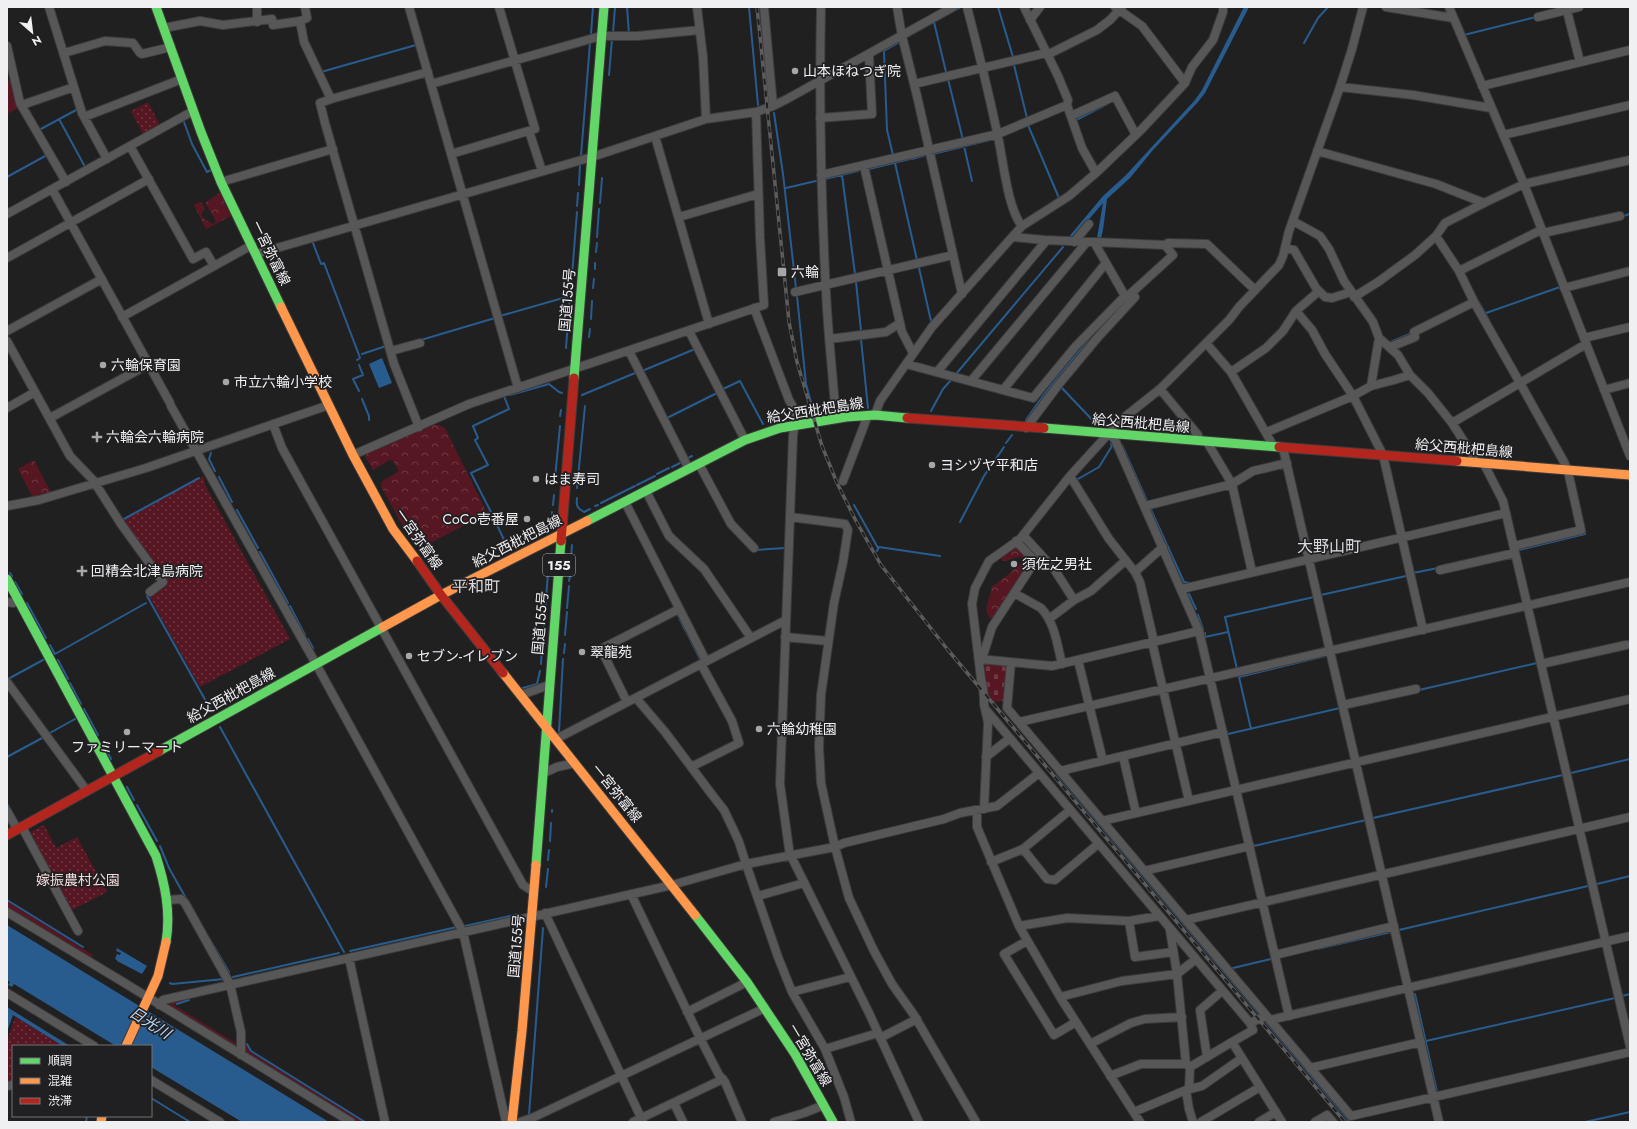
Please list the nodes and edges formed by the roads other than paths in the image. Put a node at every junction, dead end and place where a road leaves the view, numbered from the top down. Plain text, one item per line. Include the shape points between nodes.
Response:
1 (49, 7) edge
2 (156, 7) edge
3 (257, 7) edge
4 (305, 7) edge
5 (409, 7) edge
6 (499, 7) edge
7 (604, 7) edge
8 (698, 7) edge
9 (764, 7) edge
10 (821, 7) edge
11 (897, 7) edge
12 (953, 7) edge
13 (968, 7) edge
14 (1024, 7) edge
15 (1040, 7) edge
16 (1223, 7) edge
17 (1363, 7) edge
18 (1386, 7) edge
19 (1449, 7) edge
20 (1579, 7) edge
21 (1119, 8) edge
22 (1566, 9) edge
23 (1538, 17) dead end
24 (1453, 18) junction
25 (1030, 20) junction
26 (300, 21) junction
27 (257, 22) junction
28 (164, 28) junction
29 (700, 30) junction
30 (601, 36) junction
31 (902, 36) junction
32 (7, 46) edge
33 (171, 47) junction
34 (1630, 50) edge
35 (64, 53) junction
36 (869, 54) junction
37 (1047, 54) junction
38 (514, 61) junction
39 (1580, 62) junction
40 (982, 67) junction
41 (428, 72) junction
42 (10, 78) edge
43 (182, 79) junction
44 (819, 81) junction
45 (1184, 83) junction
46 (431, 84) junction
47 (914, 84) junction
48 (1482, 86) junction
49 (74, 87) junction
50 (1340, 87) junction
51 (331, 100) junction
52 (1067, 105) junction
53 (1630, 105) edge
54 (22, 106) junction
55 (773, 106) junction
56 (1491, 108) junction
57 (193, 112) junction
58 (756, 112) junction
59 (84, 116) junction
60 (1071, 116) junction
61 (820, 118) junction
62 (706, 119) junction
63 (529, 131) junction
64 (998, 134) junction
65 (1136, 135) junction
66 (1503, 135) junction
67 (655, 136) junction
68 (130, 146) junction
69 (333, 149) junction
70 (929, 151) junction
71 (1317, 151) junction
72 (451, 154) junction
73 (592, 157) junction
74 (107, 159) junction
75 (1630, 160) edge
76 (864, 166) junction
77 (542, 171) junction
78 (1096, 174) junction
79 (821, 175) junction
80 (149, 179) junction
81 (66, 182) junction
82 (221, 182) junction
83 (1524, 184) junction
84 (52, 189) junction
85 (463, 194) junction
86 (758, 194) junction
87 (1484, 203) junction
88 (7, 214) edge
89 (1620, 216) dead end
90 (679, 217) junction
91 (1293, 221) junction
92 (70, 223) junction
93 (1089, 224) dead end
94 (354, 225) junction
95 (1022, 226) junction
96 (1542, 232) junction
97 (1436, 236) junction
98 (1013, 237) junction
99 (1046, 241) junction
100 (1074, 242) junction
101 (1090, 243) junction
102 (252, 245) junction
103 (1165, 245) junction
104 (1285, 248) junction
105 (256, 254) junction
106 (953, 255) junction
107 (7, 258) edge
108 (1106, 263) junction
109 (214, 266) junction
110 (888, 271) junction
111 (1630, 271) edge
112 (1458, 272) junction
113 (102, 279) junction
114 (825, 285) junction
115 (1564, 288) junction
116 (1255, 290) junction
117 (1319, 291) junction
118 (795, 292) dead end
119 (962, 294) junction
120 (1353, 295) junction
121 (1126, 296) junction
122 (1474, 302) junction
123 (754, 308) junction
124 (1296, 311) junction
125 (122, 317) junction
126 (900, 323) junction
127 (708, 324) junction
128 (1630, 327) edge
129 (689, 330) junction
130 (7, 331) edge
131 (1379, 338) junction
132 (829, 339) junction
133 (7, 341) edge
134 (1585, 341) junction
135 (420, 342) dead end
136 (1206, 343) junction
137 (1390, 347) junction
138 (391, 351) junction
139 (629, 351) junction
140 (913, 353) junction
141 (149, 364) junction
142 (906, 364) junction
143 (575, 369) junction
144 (937, 372) junction
145 (1231, 372) junction
146 (1410, 375) junction
147 (972, 381) junction
148 (1520, 383) junction
149 (1630, 383) edge
150 (1371, 386) junction
151 (518, 388) junction
152 (1160, 389) junction
153 (1003, 390) junction
154 (1604, 390) junction
155 (35, 392) junction
156 (1353, 396) junction
157 (329, 405) junction
158 (7, 408) edge
159 (872, 415) junction
160 (50, 418) junction
161 (836, 419) junction
162 (1452, 423) junction
163 (273, 424) junction
164 (794, 426) junction
165 (419, 427) junction
166 (1026, 428) junction
167 (1267, 432) junction
168 (1110, 434) junction
169 (1627, 438) edge
170 (745, 440) junction
171 (1198, 441) junction
172 (1208, 442) junction
173 (1278, 447) junction
174 (196, 450) junction
175 (353, 455) junction
176 (1383, 455) junction
177 (1630, 456) edge
178 (1286, 463) junction
179 (1474, 463) junction
180 (699, 464) junction
181 (1484, 464) junction
182 (689, 469) junction
183 (1568, 471) junction
184 (1630, 475) edge
185 (1070, 476) junction
186 (843, 481) dead end
187 (94, 483) junction
188 (1232, 484) junction
189 (646, 491) junction
190 (625, 502) junction
191 (7, 506) edge
192 (1145, 506) junction
193 (1506, 513) junction
194 (790, 516) junction
195 (562, 534) junction
196 (1023, 535) junction
197 (1402, 538) junction
198 (1016, 541) junction
199 (1163, 547) junction
200 (754, 548) dead end
201 (1514, 549) junction
202 (1309, 559) junction
203 (1125, 561) junction
204 (1440, 570) dead end
205 (1135, 572) junction
206 (1252, 572) junction
207 (7, 579) edge
208 (1630, 582) edge
209 (1182, 589) junction
210 (150, 592) dead end
211 (1014, 593) junction
212 (441, 595) junction
213 (1074, 600) junction
214 (19, 601) junction
215 (7, 602) edge
216 (1527, 605) junction
217 (679, 609) junction
218 (1049, 619) junction
219 (786, 620) junction
220 (381, 627) junction
221 (1423, 630) junction
222 (1199, 631) junction
223 (785, 637) junction
224 (751, 638) junction
225 (828, 641) junction
226 (1153, 642) junction
227 (1626, 645) dead end
228 (1330, 651) junction
229 (981, 659) junction
230 (1078, 660) junction
231 (1011, 662) junction
232 (704, 663) junction
233 (316, 664) junction
234 (1062, 664) junction
235 (1541, 664) junction
236 (1211, 679) junction
237 (7, 682) edge
238 (549, 685) junction
239 (1416, 689) dead end
240 (1163, 690) junction
241 (521, 694) junction
242 (636, 698) junction
243 (1630, 699) edge
244 (627, 702) junction
245 (1343, 705) junction
246 (1090, 706) junction
247 (987, 711) junction
248 (1553, 717) junction
249 (1019, 722) junction
250 (546, 726) junction
251 (1224, 732) junction
252 (1010, 738) junction
253 (556, 739) junction
254 (1176, 743) junction
255 (1123, 756) junction
256 (986, 757) junction
257 (1103, 760) junction
258 (1356, 762) junction
259 (575, 763) junction
260 (691, 767) junction
261 (1060, 771) junction
262 (544, 773) junction
263 (1039, 773) junction
264 (114, 776) junction
265 (1236, 790) junction
266 (87, 791) junction
267 (1189, 801) junction
268 (981, 809) junction
269 (1070, 810) junction
270 (7, 811) edge
271 (1136, 813) junction
272 (1630, 817) edge
273 (1102, 821) junction
274 (20, 828) junction
275 (1579, 829) junction
276 (7, 835) edge
277 (1098, 844) junction
278 (1250, 846) junction
279 (835, 847) junction
280 (1023, 849) junction
281 (790, 856) junction
282 (991, 862) junction
283 (746, 864) junction
284 (1144, 871) junction
285 (1382, 874) junction
286 (804, 883) junction
287 (672, 885) junction
288 (534, 892) junction
289 (631, 894) junction
290 (758, 896) junction
291 (168, 900) junction
292 (1262, 902) junction
293 (7, 912) edge
294 (544, 914) junction
295 (532, 916) junction
296 (1159, 916) junction
297 (1186, 920) junction
298 (1129, 921) junction
299 (1018, 926) junction
300 (1394, 926) junction
301 (1170, 929) junction
302 (78, 931) dead end
303 (463, 932) junction
304 (1630, 936) edge
305 (1606, 942) junction
306 (1024, 943) junction
307 (1174, 952) junction
308 (1275, 955) junction
309 (349, 958) junction
310 (1196, 959) junction
311 (1177, 974) junction
312 (850, 977) junction
313 (748, 982) junction
314 (230, 984) junction
315 (1408, 988) junction
316 (1222, 991) junction
317 (792, 992) junction
318 (7, 993) edge
319 (1060, 997) junction
320 (148, 1001) junction
321 (159, 1005) junction
322 (765, 1008) junction
323 (687, 1012) junction
324 (1288, 1016) junction
325 (1182, 1017) junction
326 (1268, 1018) junction
327 (917, 1019) junction
328 (1250, 1023) junction
329 (1073, 1024) junction
330 (879, 1035) junction
331 (700, 1038) junction
332 (522, 1042) junction
333 (1232, 1042) junction
334 (1421, 1042) junction
335 (1090, 1044) junction
336 (92, 1045) edge
337 (126, 1045) edge
338 (1630, 1046) edge
339 (825, 1049) junction
340 (1630, 1052) edge
341 (241, 1055) junction
342 (1207, 1057) junction
343 (1242, 1058) junction
344 (1188, 1066) junction
345 (1310, 1068) junction
346 (621, 1076) junction
347 (1110, 1076) junction
348 (723, 1080) junction
349 (152, 1081) edge
350 (1260, 1087) junction
351 (1188, 1090) junction
352 (1434, 1097) junction
353 (674, 1103) junction
354 (824, 1105) junction
355 (1134, 1112) junction
356 (1276, 1112) junction
357 (1354, 1119) edge
358 (532, 1120) edge
359 (642, 1120) edge
360 (220, 1122) edge
361 (351, 1122) edge
362 (385, 1122) edge
363 (507, 1122) edge
364 (512, 1122) edge
365 (520, 1122) edge
366 (633, 1122) edge
367 (683, 1122) edge
368 (742, 1122) edge
369 (774, 1122) edge
370 (833, 1122) edge
371 (851, 1122) edge
372 (919, 1122) edge
373 (976, 1122) edge
374 (1140, 1122) edge
375 (1193, 1122) edge
376 (1201, 1122) edge
377 (1259, 1122) edge
378 (1282, 1122) edge
379 (1315, 1122) edge
380 (1333, 1122) edge
381 (1439, 1122) edge

1 - 35 street
2 - 28 main road, 一宮弥富線
3 - 27 street
4 - 26 street via 307,18
5 - 41 street
6 - 38 street
7 - 30 main road, 国道155号 / 155
8 - 29 street
9 - 55 street
10 - 44 street
11 - 31 street
12 - 31 street
13 - 40 street
14 - 25 street
15 - 25 street
16 - 45 street via 1213,40 1192,67
17 - 50 street
18 - 24 street
19 - 24 street
20 - 22 street
21 - 37 street via 1110,20 1097,30
21 - 45 street via 1142,26
22 - 23 street
22 - 39 street
24 - 48 street
25 - 37 street
26 - 27 street via 273,25 272,19
26 - 51 street via 304,42
27 - 28 street via 223,25 200,21
28 - 33 main road, 一宮弥富線
29 - 30 street via 637,36
29 - 62 street
30 - 38 street
30 - 73 main road, 国道155号 / 155
31 - 36 street
31 - 47 street
32 - 42 street
33 - 35 street via 142,54 133,44 105,40
33 - 43 main road, 一宮弥富線
34 - 39 street
35 - 49 street
36 - 44 street
36 - 61 street via 872,114
37 - 40 street
37 - 52 street via 1068,100
38 - 46 street
38 - 63 street via 535,129
39 - 48 street
40 - 47 street
40 - 64 street
41 - 46 street
41 - 51 street
42 - 54 street
43 - 57 main road, 一宮弥富線
43 - 59 street
44 - 55 street
44 - 61 street
45 - 65 street
46 - 72 street
47 - 70 street
48 - 56 street
49 - 54 street
49 - 59 street
50 - 56 street via 1413,95
50 - 71 street
51 - 69 street via 320,103
52 - 60 street
52 - 64 street
53 - 66 street
54 - 81 street
55 - 58 street
56 - 66 street
57 - 68 street
57 - 82 main road, 一宮弥富線
58 - 62 street
58 - 86 street
59 - 74 street
60 - 65 street via 1115,96
60 - 78 street via 1082,148
61 - 79 street
62 - 67 street
63 - 72 street
63 - 77 street
64 - 70 street
64 - 95 street via 1012,203
65 - 78 street
66 - 83 street
67 - 73 street
67 - 90 street
68 - 74 street
68 - 80 street
69 - 82 street
69 - 94 street
70 - 76 street
70 - 106 street
71 - 87 street via 1436,184
71 - 91 street
72 - 85 street
73 - 77 street
73 - 143 main road, 国道155号 / 155
74 - 81 street
75 - 83 street
76 - 79 street
76 - 110 street
77 - 85 street
78 - 95 street via 1069,196
79 - 114 street
80 - 92 street
80 - 109 street via 193,259 206,252
81 - 84 street
82 - 102 main road, 一宮弥富線
83 - 87 street
83 - 96 street
84 - 88 street
84 - 92 street
85 - 94 street
85 - 151 street
86 - 90 street
86 - 123 street via 764,305
87 - 97 street via 1445,223
89 - 96 street
90 - 127 street
91 - 104 street
91 - 120 street via 1320,236
92 - 107 street
92 - 113 street
93 - 100 street
94 - 105 street
94 - 138 street
95 - 98 street
96 - 112 street
96 - 115 street
97 - 112 street
97 - 120 street via 1378,282
98 - 99 street
98 - 119 street
99 - 100 street
99 - 144 street
100 - 101 street
101 - 103 street
101 - 108 street
101 - 147 street
102 - 105 main road, 一宮弥富線
102 - 109 street
103 - 116 street via 1207,244
103 - 121 street via 1173,255
104 - 116 street via 1279,265
104 - 117 street via 1294,250
105 - 157 main road, 一宮弥富線
106 - 110 street
106 - 119 street
108 - 121 street
108 - 153 street
109 - 125 street
110 - 114 street
110 - 126 street
111 - 115 street
112 - 122 street
113 - 125 street
113 - 130 street
114 - 118 street
114 - 132 street
115 - 134 street
116 - 136 street
117 - 120 street via 1325,297 1332,298
117 - 124 street
119 - 140 street
120 - 131 street via 1373,322
121 - 153 street via 1076,347 1033,398
121 - 166 street via 1135,297 1069,372
122 - 137 street via 1414,332 1415,337
122 - 148 street
123 - 127 street
123 - 164 street via 788,400 795,409 797,417
124 - 145 street via 1283,331 1266,348
124 - 156 street via 1312,330
125 - 141 street
126 - 132 street via 886,332
126 - 140 street
127 - 129 street
128 - 134 street
129 - 139 street
129 - 170 street
131 - 137 street
131 - 150 street
132 - 161 street
133 - 155 street
134 - 148 street
134 - 154 street
135 - 138 street
136 - 145 street
136 - 152 street
137 - 146 street
138 - 165 street
139 - 143 street
139 - 182 street
140 - 142 street
141 - 160 street
141 - 174 street
142 - 144 street
142 - 159 street
143 - 151 street
143 - 195 main road, 国道155号 / 155
144 - 147 street
145 - 167 street
146 - 150 street
146 - 162 street
147 - 153 street
148 - 162 street
148 - 183 street
149 - 154 street
150 - 156 street
151 - 165 street via 469,404
152 - 168 street via 1124,417
152 - 171 street via 1198,435
154 - 169 street
155 - 158 street
155 - 160 street
156 - 167 street
156 - 176 street
157 - 163 street
157 - 175 main road, 一宮弥富線
159 - 161 main road, 給父西枇杷島線
159 - 166 main road, 給父西枇杷島線
159 - 186 street
160 - 187 street via 70,456
161 - 164 main road, 給父西枇杷島線
162 - 179 street via 1474,457
163 - 174 street
163 - 220 street via 282,448
164 - 170 main road, 給父西枇杷島線 via 760,433
164 - 194 street
165 - 175 street
166 - 168 main road, 給父西枇杷島線
167 - 173 street
168 - 171 main road, 給父西枇杷島線
168 - 185 street
168 - 192 street
169 - 177 street
170 - 180 main road, 給父西枇杷島線
171 - 172 main road, 給父西枇杷島線
172 - 173 main road, 給父西枇杷島線
172 - 188 street
173 - 176 main road, 給父西枇杷島線
173 - 178 street
174 - 187 street
174 - 233 street
175 - 212 main road, 一宮弥富線 via 393,529
176 - 179 main road, 給父西枇杷島線
176 - 197 street
178 - 188 street via 1253,471
178 - 202 street
179 - 181 main road, 給父西枇杷島線
180 - 182 main road, 給父西枇杷島線
180 - 200 street via 731,524
181 - 183 main road, 給父西枇杷島線
181 - 193 street via 1503,501
182 - 189 main road, 給父西枇杷島線
183 - 184 main road, 給父西枇杷島線
183 - 201 street via 1581,530
185 - 196 street
185 - 203 street
187 - 191 street via 39,500
187 - 210 street via 163,582
188 - 192 street
188 - 206 street
189 - 190 main road, 給父西枇杷島線
189 - 224 street via 669,536 704,569
190 - 195 main road, 給父西枇杷島線
190 - 217 street
192 - 199 street
193 - 197 street
193 - 201 street
194 - 219 street
194 - 225 street via 845,524 848,530
195 - 212 main road, 給父西枇杷島線
195 - 238 main road, 国道155号 / 155
196 - 198 street
196 - 213 street via 1054,569
197 - 202 street
197 - 221 street
198 - 211 street via 1035,562
198 - 229 street via 989,561 975,588 972,604
199 - 205 street
199 - 209 street
201 - 204 street
201 - 216 street
202 - 206 street
202 - 228 street
203 - 205 street
203 - 213 street via 1091,591
205 - 226 street via 1140,582
206 - 209 street
207 - 214 main road
208 - 216 street
209 - 222 street
211 - 218 street via 1041,608
211 - 229 street via 992,627
212 - 220 main road, 給父西枇杷島線
212 - 241 main road, 一宮弥富線
213 - 218 street
214 - 215 street
214 - 264 main road
216 - 221 street
216 - 235 street
217 - 232 street
217 - 244 street via 601,649
218 - 234 street
219 - 223 street
219 - 224 street
220 - 233 main road, 給父西枇杷島線
220 - 288 street via 523,885
221 - 228 street
222 - 226 street
222 - 236 street
223 - 225 street
223 - 281 street via 780,784
224 - 232 street
225 - 279 street via 821,695 819,747 821,783
226 - 230 street
226 - 240 street
227 - 235 street
228 - 236 street
228 - 245 street
229 - 231 street
229 - 247 street via 984,706
230 - 234 street
230 - 246 street
231 - 234 street via 1052,666
231 - 249 street via 1006,708
232 - 242 street
232 - 260 street via 732,721 739,743
233 - 264 main road, 給父西枇杷島線
233 - 303 street
235 - 248 street
236 - 240 street
236 - 251 street
237 - 266 street
238 - 241 street
238 - 250 main road, 国道155号 / 155
239 - 245 street
240 - 246 street
240 - 254 street
241 - 250 main road, 一宮弥富線
242 - 244 street
242 - 260 street
243 - 248 street
244 - 253 street
245 - 258 street
246 - 249 street
246 - 257 street
247 - 252 street
247 - 256 street
248 - 258 street
248 - 275 street
249 - 261 street
250 - 253 main road, 一宮弥富線
250 - 262 main road, 国道155号 / 155
251 - 254 street
251 - 265 street
252 - 256 street
252 - 263 street
253 - 259 main road, 一宮弥富線
254 - 255 street
254 - 267 street
255 - 257 street
255 - 271 street
256 - 268 street
257 - 261 street
258 - 265 street
258 - 285 street
259 - 262 street
259 - 287 main road, 一宮弥富線
260 - 283 street via 724,810
261 - 273 street
262 - 288 main road, 国道155号 / 155
263 - 268 street via 997,806
263 - 269 street
264 - 266 main road, 給父西枇杷島線
264 - 291 main road via 156,856
265 - 267 street
265 - 278 street
266 - 274 main road, 給父西枇杷島線
267 - 271 street
268 - 279 street
268 - 282 street via 977,827
269 - 277 street
269 - 280 street
270 - 274 street
271 - 273 street
272 - 275 street
273 - 284 street
274 - 276 main road, 給父西枇杷島線
274 - 302 street
275 - 285 street
275 - 305 street
277 - 280 street via 1055,880 1047,879
277 - 296 street
278 - 284 street
278 - 292 street
279 - 281 street
279 - 327 street via 848,898 892,984
280 - 282 street
281 - 283 street
281 - 286 street
282 - 299 street
283 - 287 street
283 - 290 street
284 - 297 street
285 - 292 street
285 - 300 street
286 - 290 street
286 - 312 street
287 - 289 street
287 - 313 main road, 一宮弥富線
288 - 295 main road, 国道155号 / 155
289 - 294 street
289 - 323 street
290 - 317 street
291 - 314 street via 181,899 184,903
291 - 320 main road via 169,922 165,954
292 - 297 street
292 - 308 street
293 - 320 street
294 - 295 street
294 - 346 street
295 - 303 street
295 - 332 main road, 国道155号 / 155
296 - 298 street
296 - 301 street
297 - 326 street
298 - 299 street via 1067,918
298 - 307 street via 1135,958
299 - 306 street
300 - 308 street
300 - 315 street
301 - 307 street
301 - 310 street
303 - 309 street
303 - 363 street
304 - 305 street
305 - 315 street
305 - 338 street
306 - 319 street
306 - 329 street via 1004,954 1054,1035
307 - 311 street
308 - 324 street
309 - 314 street
309 - 362 street
310 - 311 street
310 - 316 street
311 - 319 street via 1122,981
311 - 325 street
312 - 317 street
312 - 330 street
313 - 322 main road, 一宮弥富線
313 - 323 street
314 - 321 street via 163,1000
314 - 341 street via 241,1032
315 - 324 street
315 - 334 street
316 - 328 street
316 - 342 street via 1200,1010
317 - 339 street
318 - 336 street
319 - 329 street
320 - 321 street
320 - 337 main road
321 - 341 street
322 - 331 street
322 - 354 main road, 一宮弥富線
323 - 331 street
324 - 326 street
325 - 335 street via 1145,1018
325 - 344 street
326 - 328 street
326 - 345 street
327 - 330 street
327 - 373 street
328 - 333 street via 1253,1030
329 - 335 street
330 - 339 street
330 - 372 street
331 - 346 street
331 - 348 street
332 - 363 street via 514,1054
332 - 364 main road, 国道155号 / 155
333 - 342 street
333 - 343 street
334 - 345 street
334 - 352 street
335 - 347 street
339 - 371 street
340 - 352 street
341 - 361 street
342 - 344 street
343 - 350 street
343 - 351 street via 1202,1086
344 - 347 street via 1141,1064
344 - 351 street
345 - 357 street
346 - 358 street
346 - 359 street
347 - 355 street
348 - 353 street
348 - 368 street
349 - 360 street
350 - 356 street
350 - 376 street
351 - 355 street
351 - 375 street
352 - 357 street
352 - 381 street
353 - 359 street
353 - 367 street
354 - 369 street
354 - 370 main road, 一宮弥富線
355 - 374 street
356 - 377 street
356 - 378 street
358 - 365 street
359 - 366 street
379 - 380 street via 1327,1115

